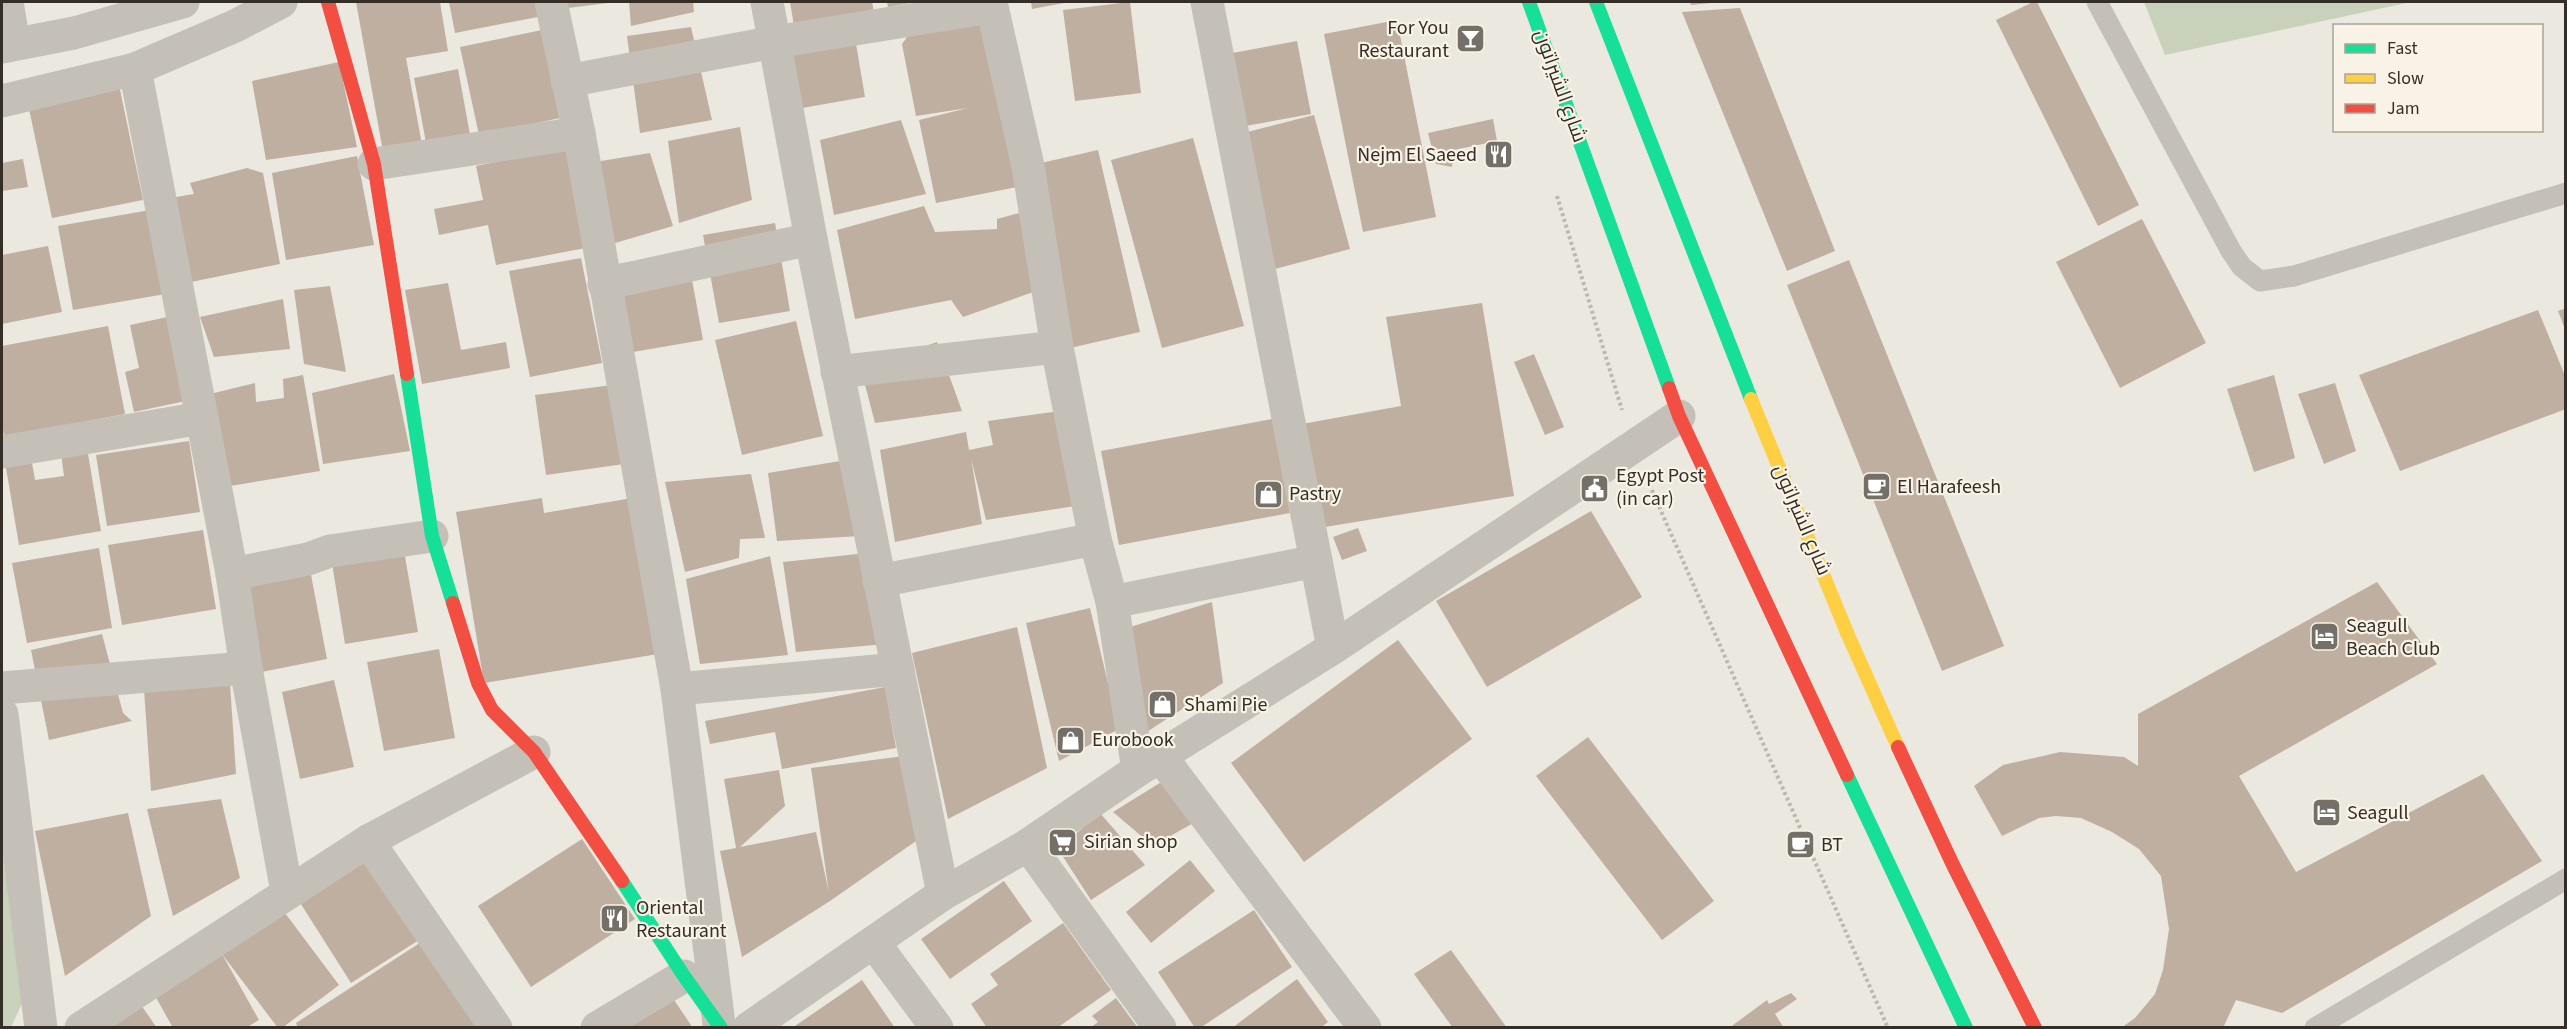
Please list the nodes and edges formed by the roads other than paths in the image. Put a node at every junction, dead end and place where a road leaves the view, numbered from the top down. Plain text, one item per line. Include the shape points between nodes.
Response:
1 (7, 2) edge
2 (183, 2) edge
3 (281, 2) edge
4 (328, 2) edge
5 (551, 2) edge
6 (768, 2) edge
7 (1207, 2) edge
8 (1529, 2) edge
9 (1596, 2) edge
10 (2097, 2) edge
11 (991, 4) edge
12 (775, 42) junction
13 (8, 45) edge
14 (135, 69) junction
15 (567, 81) junction
16 (2, 101) edge
17 (579, 132) junction
18 (374, 164) junction
19 (2565, 193) edge
20 (811, 239) junction
21 (604, 284) junction
22 (1057, 347) junction
23 (837, 372) junction
24 (1679, 416) junction
25 (202, 418) junction
26 (2, 452) edge
27 (432, 536) junction
28 (1095, 539) junction
29 (1316, 561) junction
30 (232, 574) junction
31 (879, 581) junction
32 (1112, 602) junction
33 (1333, 648) junction
34 (246, 668) junction
35 (898, 669) junction
36 (2, 688) edge
37 (677, 688) junction
38 (2, 714) edge
39 (534, 753) junction
40 (1150, 764) junction
41 (368, 841) junction
42 (1028, 845) junction
43 (2565, 879) edge
44 (287, 892) junction
45 (943, 894) junction
46 (874, 943) junction
47 (684, 976) junction
48 (730, 1026) edge
49 (41, 1028) edge
50 (81, 1028) edge
51 (496, 1028) edge
52 (597, 1028) edge
53 (937, 1028) edge
54 (1160, 1028) edge
55 (1365, 1028) edge
56 (1966, 1028) edge
57 (2034, 1028) edge
58 (2315, 1028) edge

1 - 13 street
2 - 13 street via 74,33
3 - 14 street
4 - 18 street
5 - 15 street
6 - 12 street
7 - 29 street
8 - 24 street, شارع الشيراتون
9 - 57 street, شارع الشيراتون via 1776,460 1858,655 1941,841
10 - 19 lane via 2231,251 2242,267 2260,281 2294,276
11 - 12 street
11 - 22 street via 1028,166
12 - 15 street
12 - 20 street
14 - 16 street
14 - 25 street
15 - 17 street
17 - 18 street
17 - 21 street
18 - 27 street
20 - 21 street
20 - 23 street
21 - 37 street
22 - 23 street
22 - 28 street
23 - 31 street
24 - 33 street
24 - 56 street, شارع الشيراتون
25 - 26 street
25 - 30 street
27 - 30 street via 330,551 308,560
27 - 39 street via 478,683 492,710
28 - 31 street
28 - 32 street
29 - 32 street
29 - 33 street
30 - 34 street
31 - 35 street
32 - 40 street
33 - 40 street
34 - 36 street
34 - 44 street
35 - 37 street
35 - 45 street
37 - 48 street
38 - 49 street
39 - 41 street
39 - 47 street via 589,829
40 - 42 street
40 - 55 street
41 - 44 street
41 - 51 street
42 - 45 street
42 - 54 street
43 - 58 lane
44 - 50 street
45 - 46 street
46 - 48 street
46 - 53 street
47 - 48 street
47 - 52 street

